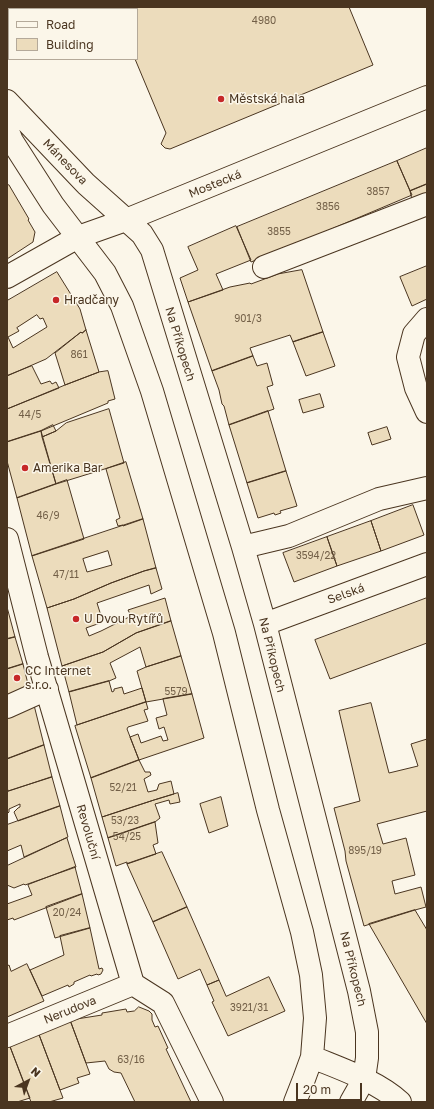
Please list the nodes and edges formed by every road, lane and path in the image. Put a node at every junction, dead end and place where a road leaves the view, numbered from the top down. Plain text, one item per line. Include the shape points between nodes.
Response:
1 (427, 97) edge
2 (7, 101) edge
3 (7, 129) edge
4 (427, 204) edge
5 (126, 220) junction
6 (78, 237) junction
7 (264, 267) dead end
8 (7, 277) edge
9 (427, 319) edge
10 (427, 412) edge
11 (427, 488) edge
12 (7, 539) edge
13 (243, 547) junction
14 (427, 564) edge
15 (265, 624) junction
16 (47, 689) junction
17 (7, 707) edge
18 (133, 984) junction
19 (7, 1036) edge
20 (312, 1057) junction
21 (364, 1079) junction
22 (212, 1102) edge
23 (295, 1102) edge
24 (351, 1102) edge
25 (400, 1102) edge

1 - 5 street, Mostecká
2 - 5 street, Mánesova via 86,184
3 - 6 street via 53,205
4 - 7 street
5 - 6 street, Mostecká
5 - 13 street, Na Příkopech via 142,234 152,250
6 - 8 street, Mostecká
6 - 20 street via 105,273 122,306 152,391 224,633 311,975 315,1018
9 - 10 street via 414,334 408,357 416,388
11 - 13 street via 379,499 289,536
12 - 16 street, Revoluční
13 - 15 street, Na Příkopech
14 - 15 street, Selská
15 - 21 street, Na Příkopech via 359,991 367,1032
16 - 17 street
16 - 18 street, Revoluční
18 - 19 street, Nerudova
18 - 22 street via 163,1003
20 - 21 street
20 - 23 street
21 - 24 street, Na Příkopech
21 - 25 street

